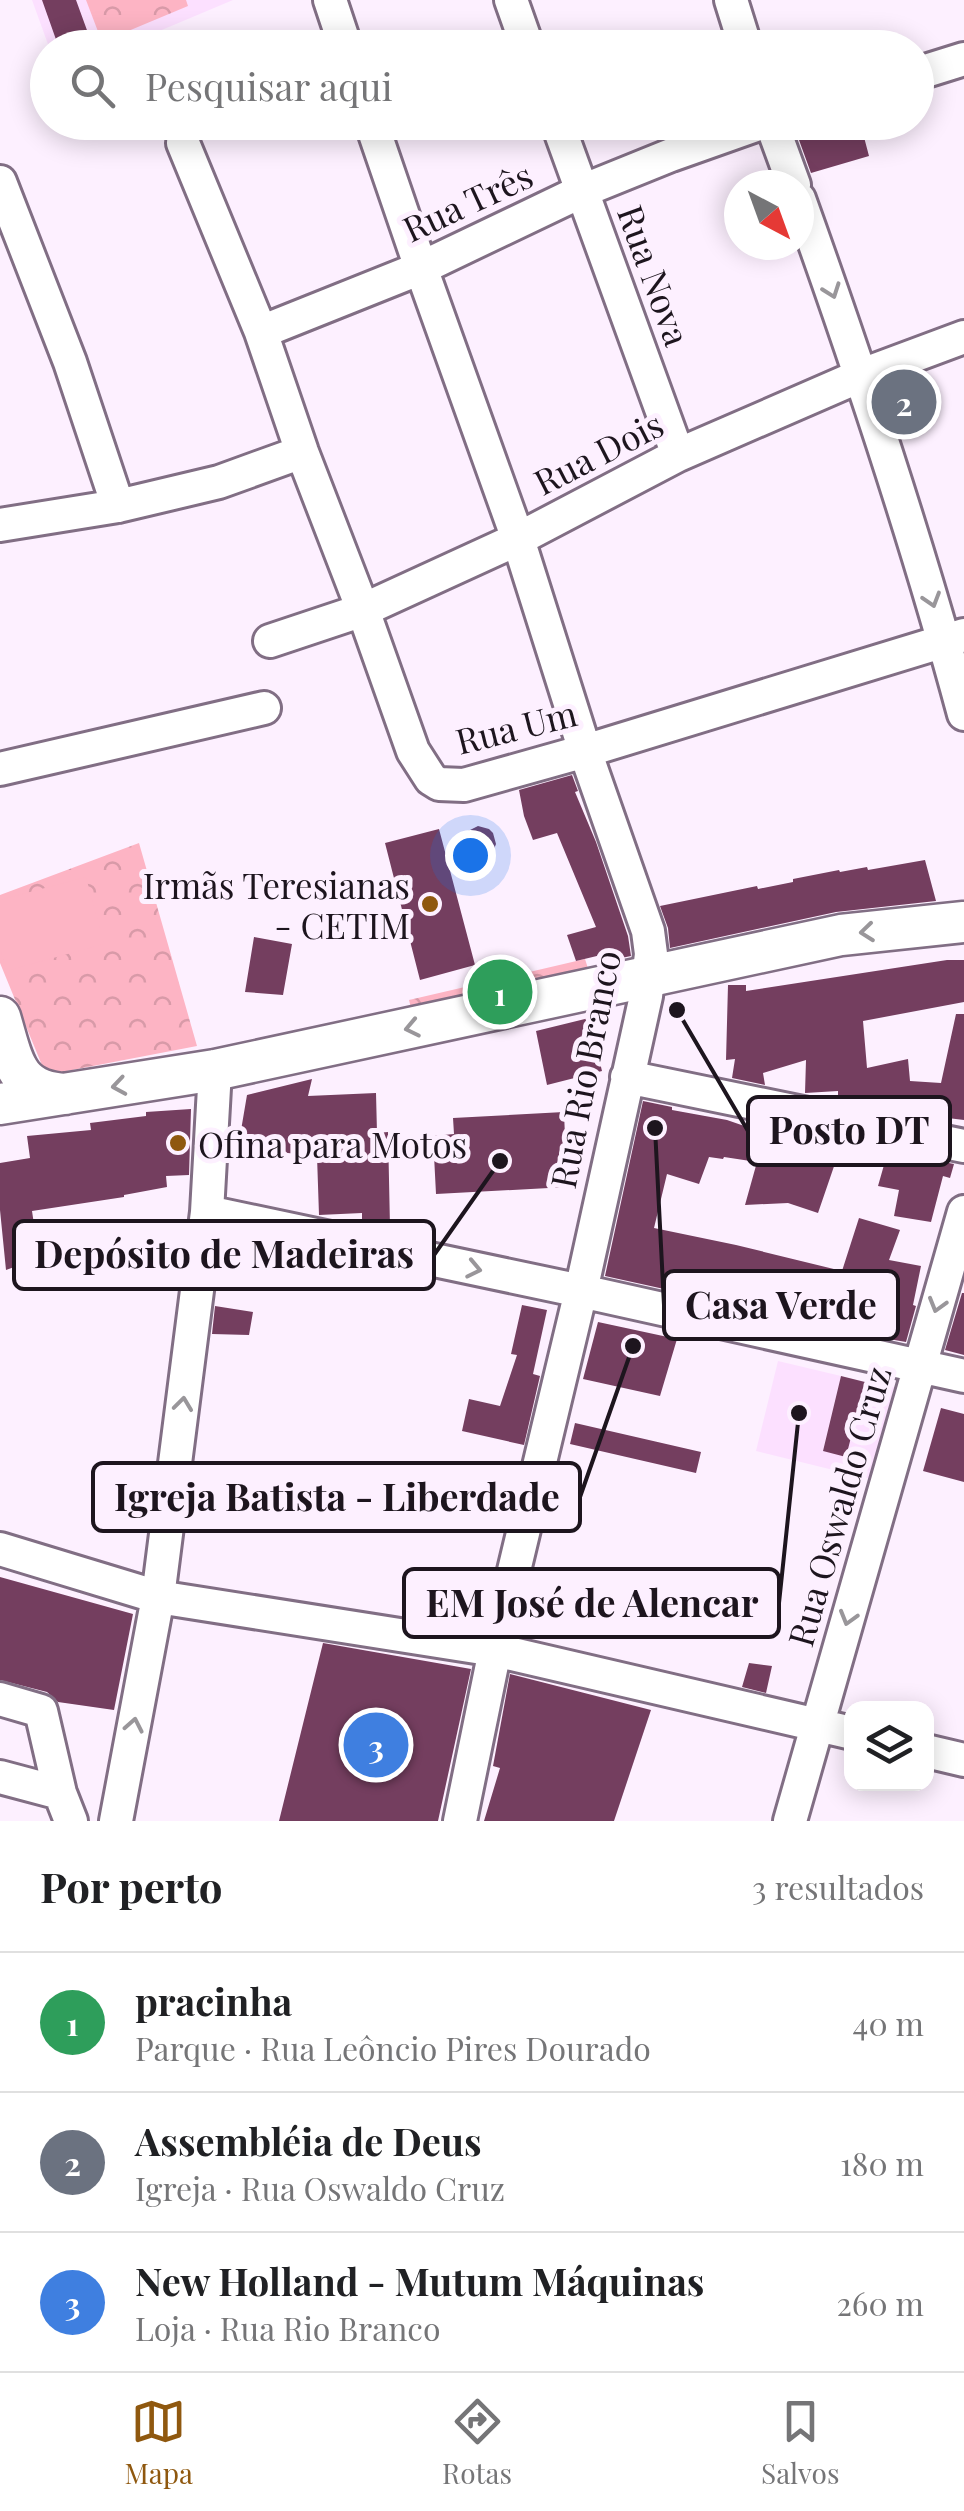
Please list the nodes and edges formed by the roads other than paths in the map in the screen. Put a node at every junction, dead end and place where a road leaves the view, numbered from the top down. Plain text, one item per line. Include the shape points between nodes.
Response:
1 (330, 0) edge
2 (511, 0) edge
3 (730, 0) edge
4 (340, 30) edge
5 (522, 30) edge
6 (740, 30) edge
7 (964, 59) edge
8 (934, 68) edge
9 (377, 140) edge
10 (563, 140) edge
11 (712, 140) edge
12 (778, 140) edge
13 (183, 143) dead end
14 (789, 170) edge
15 (0, 182) edge
16 (582, 191) junction
17 (814, 242) edge
18 (421, 268) junction
19 (261, 332) junction
20 (964, 337) edge
21 (862, 375) junction
22 (302, 452) junction
23 (678, 455) junction
24 (118, 506) junction
25 (0, 525) edge
26 (518, 539) junction
27 (363, 610) junction
28 (954, 638) edge
29 (270, 641) dead end
30 (264, 708) dead end
31 (964, 714) edge
32 (585, 751) junction
33 (0, 769) edge
34 (964, 922) edge
35 (649, 977) junction
36 (0, 1017) edge
37 (215, 1070) junction
38 (627, 1076) junction
39 (69, 1094) junction
40 (0, 1104) edge
41 (964, 1146) edge
42 (208, 1212) junction
43 (964, 1212) edge
44 (581, 1291) junction
45 (919, 1366) junction
46 (964, 1376) edge
47 (0, 1549) edge
48 (158, 1596) junction
49 (496, 1650) junction
50 (0, 1700) edge
51 (819, 1724) junction
52 (844, 1731) edge
53 (934, 1753) edge
54 (964, 1760) edge
55 (0, 1778) edge
56 (66, 1807) edge
57 (116, 1821) edge
58 (460, 1821) edge
59 (790, 1821) edge

1 - 4 street
2 - 5 street
3 - 6 street
7 - 8 street
9 - 18 street, Rua Rio Branco
10 - 16 street, Rua Nova
11 - 16 street, Rua Três
12 - 14 street
13 - 19 street, Rua Um
15 - 24 street
16 - 18 street, Rua Três
16 - 23 street, Rua Nova
17 -> 21 street
18 - 19 street, Rua Três
18 - 26 street, Rua Rio Branco
19 - 22 street, Rua Um
20 - 21 street, Rua Dois
21 - 23 street, Rua Dois
21 -> 28 street
22 - 24 street via 219,482
22 - 27 street, Rua Um
23 - 26 street, Rua Dois
24 - 25 street
26 - 27 street, Rua Dois
26 - 32 street, Rua Rio Branco
27 - 29 street, Rua Dois
27 - 32 street, Rua Um via 413,752 431,779 464,785
28 - 31 street
28 - 32 street, Rua Um
30 - 33 street
32 - 35 street, Rua Rio Branco via 648,931
34 -> 35 main road via 841,935
35 -> 37 main road
35 - 38 street, Rua Rio Branco
36 - 39 main road via 26,1082
37 -> 39 main road
37 - 42 street
38 - 41 street
38 - 44 street, Rua Rio Branco
39 - 40 main road
42 -> 44 street
48 -> 42 street
43 -> 45 street, Rua Oswaldo Cruz
44 - 45 street
44 - 49 street, Rua Rio Branco
45 - 46 street
45 -> 51 street, Rua Oswaldo Cruz
47 - 48 street
48 - 49 street
57 -> 48 street
49 - 51 street
49 - 58 street, Rua Rio Branco
50 - 56 street via 41,1711
51 - 52 street
51 - 59 street, Rua Oswaldo Cruz
53 - 54 street
55 - 56 street

